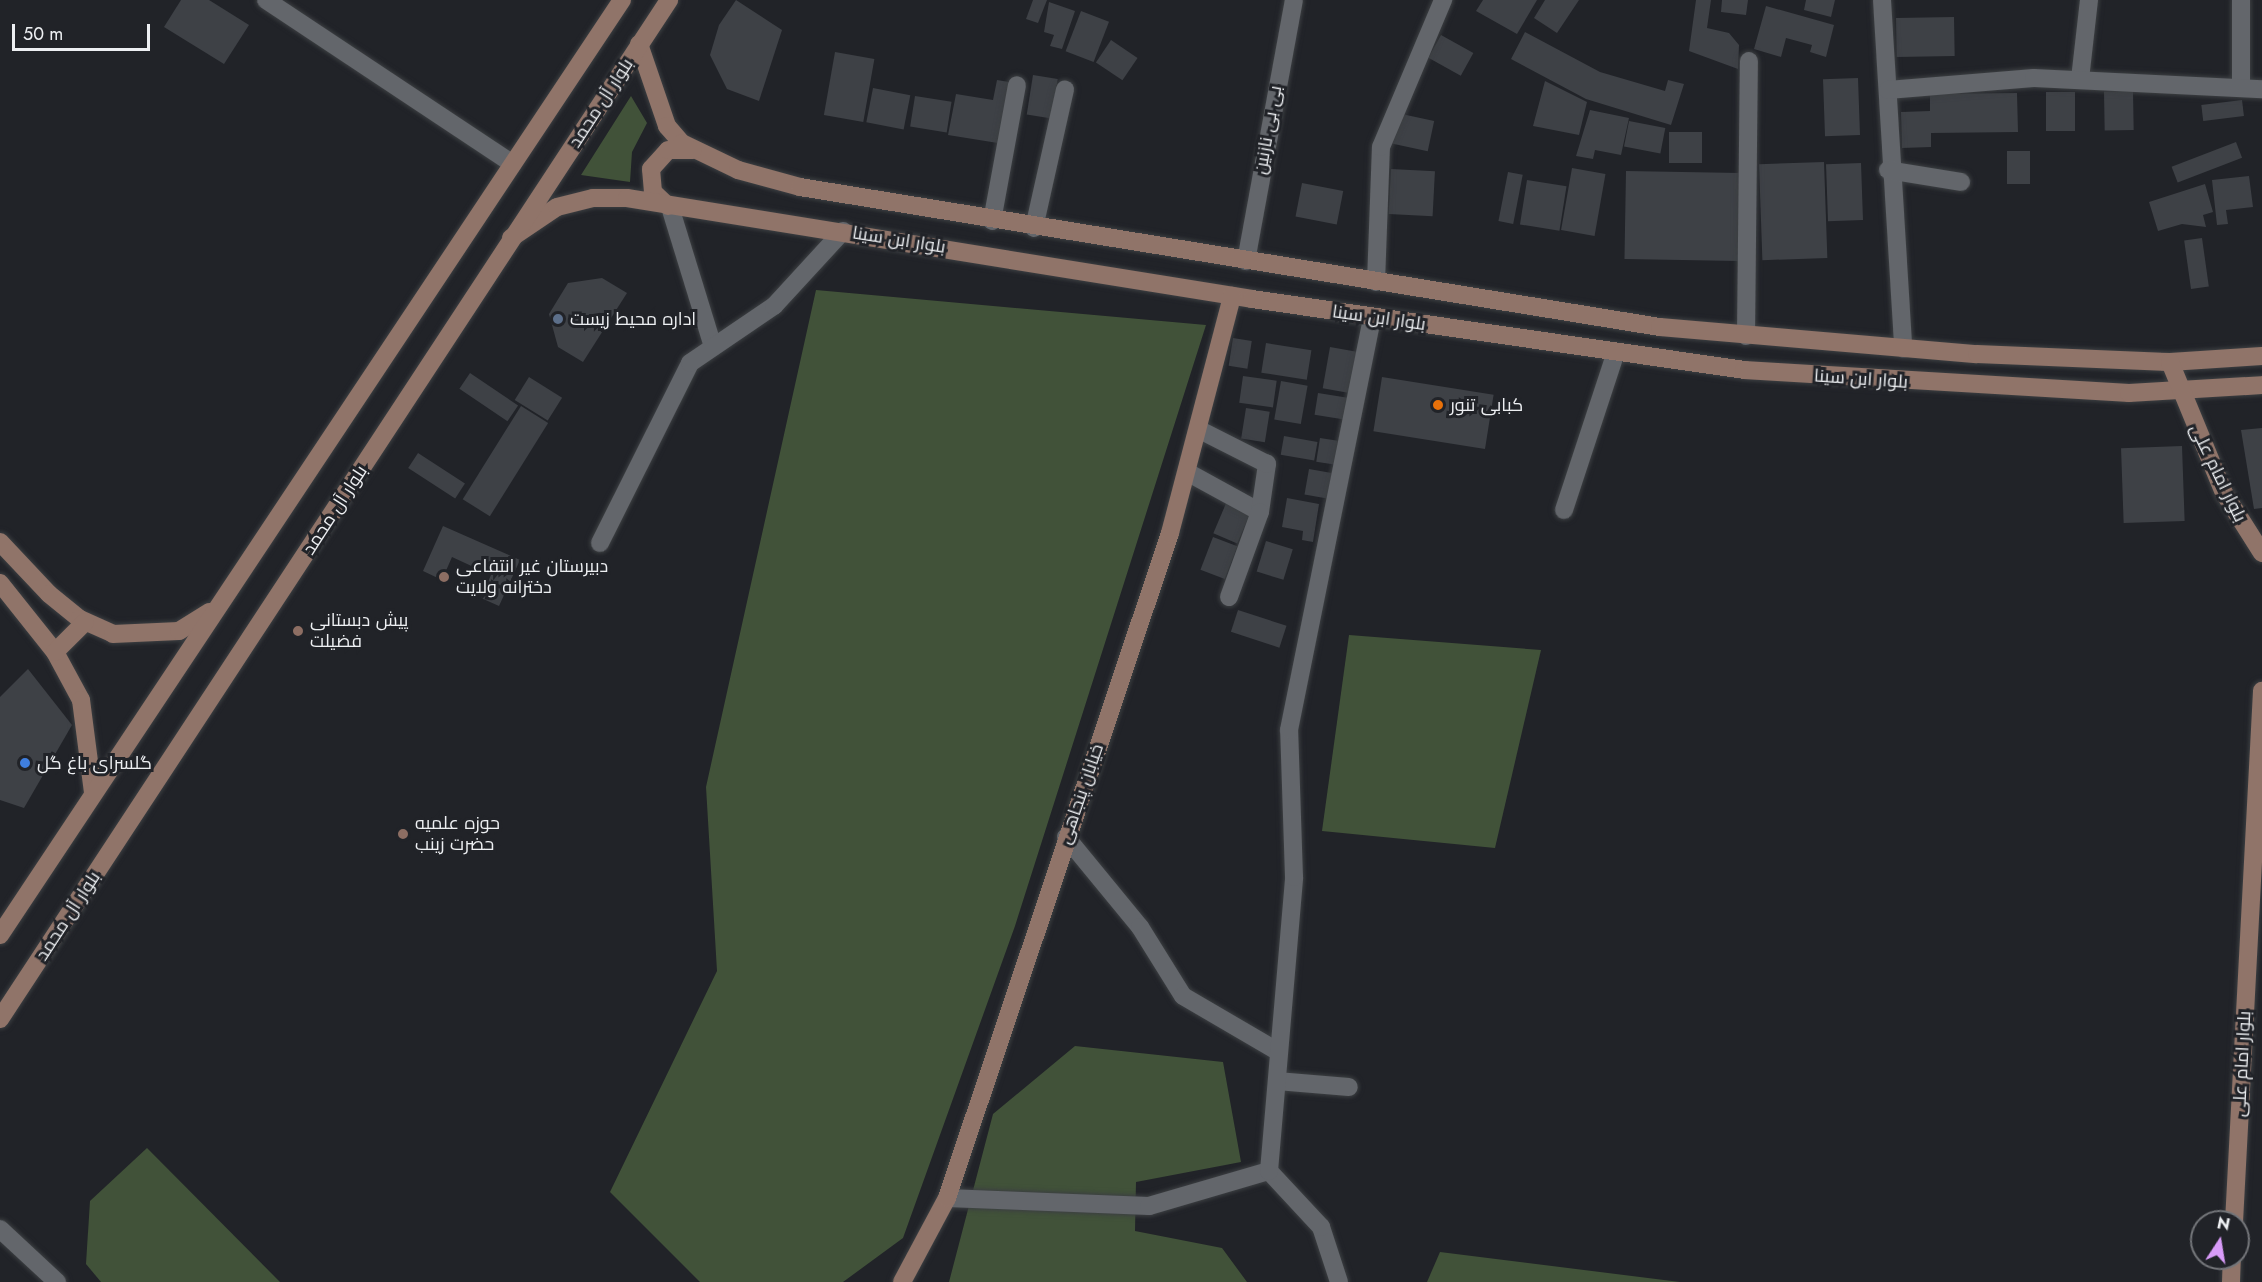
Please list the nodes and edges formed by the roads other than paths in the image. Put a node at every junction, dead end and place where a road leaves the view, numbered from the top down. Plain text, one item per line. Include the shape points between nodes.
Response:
1 (266, 0) edge
2 (622, 0) edge
3 (669, 0) edge
4 (1294, 0) edge
5 (1443, 0) edge
6 (1882, 0) edge
7 (2089, 0) edge
8 (2241, 0) edge
9 (639, 44) junction
10 (1749, 61) dead end
11 (2080, 79) junction
12 (1017, 85) dead end
13 (2241, 88) junction
14 (1065, 89) dead end
15 (2262, 89) edge
16 (1888, 90) junction
17 (693, 150) junction
18 (513, 164) junction
19 (1888, 170) junction
20 (1961, 182) dead end
21 (670, 207) junction
22 (992, 221) junction
23 (1034, 228) junction
24 (843, 231) junction
25 (511, 238) junction
26 (1246, 261) junction
27 (1376, 282) junction
28 (1232, 296) junction
29 (1372, 316) junction
30 (1746, 336) junction
31 (713, 347) junction
32 (1903, 348) junction
33 (1616, 352) junction
34 (2262, 356) edge
35 (2170, 362) junction
36 (2262, 385) edge
37 (2180, 391) junction
38 (1198, 429) junction
39 (1187, 472) junction
40 (1564, 510) dead end
41 (1260, 512) junction
42 (0, 542) edge
43 (600, 543) dead end
44 (2262, 553) edge
45 (0, 584) edge
46 (1229, 597) dead end
47 (216, 608) junction
48 (85, 622) junction
49 (55, 652) junction
50 (2262, 691) edge
51 (93, 792) junction
52 (1066, 837) junction
53 (0, 935) edge
54 (0, 1018) edge
55 (1280, 1052) junction
56 (1277, 1081) junction
57 (1349, 1087) dead end
58 (1269, 1171) junction
59 (947, 1198) junction
60 (2235, 1210) edge
61 (0, 1229) edge
62 (57, 1282) edge
63 (902, 1282) edge
64 (1339, 1282) edge

1 - 18 street
2 - 18 main road
3 - 9 main road, بلوار آل محمد
4 - 26 street, بی بی نازنین
5 - 27 street via 1381,147
6 - 16 street
7 - 11 street
8 - 13 street
9 - 17 main road, بلوار ابن سینا via 667,126
9 - 25 main road, بلوار آل محمد
10 - 30 street
11 - 13 street
11 - 16 street via 2001,79
12 - 22 street
13 - 15 street
14 - 23 street
16 - 19 street
17 - 21 main road via 668,150 651,169 652,192
17 - 22 main road, بلوار ابن سینا via 738,170 800,187
18 - 47 main road
19 - 20 street
19 - 32 street
21 - 24 main road, بلوار ابن سینا
21 - 25 main road, بلوار ابن سینا via 593,198 557,207
21 - 31 street
22 - 23 main road, بلوار ابن سینا
23 - 26 main road, بلوار ابن سینا
24 - 28 main road, بلوار ابن سینا
24 - 31 street via 774,306
25 - 54 main road, بلوار آل محمد
26 - 27 main road, بلوار ابن سینا
27 - 30 main road, بلوار ابن سینا
28 - 29 main road, بلوار ابن سینا
28 - 38 main road, خیابان پنجاهی
29 - 33 main road, بلوار ابن سینا
29 - 55 street via 1289,730 1294,877
30 - 32 main road, بلوار ابن سینا
31 - 43 street via 690,363
32 - 35 main road, بلوار ابن سینا
33 - 37 main road, بلوار ابن سینا via 1744,370 1980,388
33 - 40 street
34 - 35 main road, بلوار ابن سینا
35 - 37 main road, بلوار امام علی
36 - 37 main road, بلوار ابن سینا
37 - 44 main road, بلوار امام علی via 2224,493
38 - 39 main road, خیابان پنجاهی
38 - 41 street via 1267,464
39 - 41 street
39 - 52 main road, خیابان پنجاهی
41 - 46 street
42 - 48 main road via 49,594
45 - 49 main road
47 - 48 main road via 179,631 147,636 113,634
47 - 51 main road
48 - 49 main road
49 - 51 main road via 81,700
50 - 60 main road, بلوار امام علی
51 - 53 main road
52 - 55 street via 1140,927 1182,996
52 - 59 main road, خیابان پنجاهی
55 - 56 street
56 - 57 street
56 - 58 street
58 - 59 street via 1149,1206
58 - 64 street via 1321,1227
59 - 63 main road, خیابان پنجاهی
61 - 62 street

